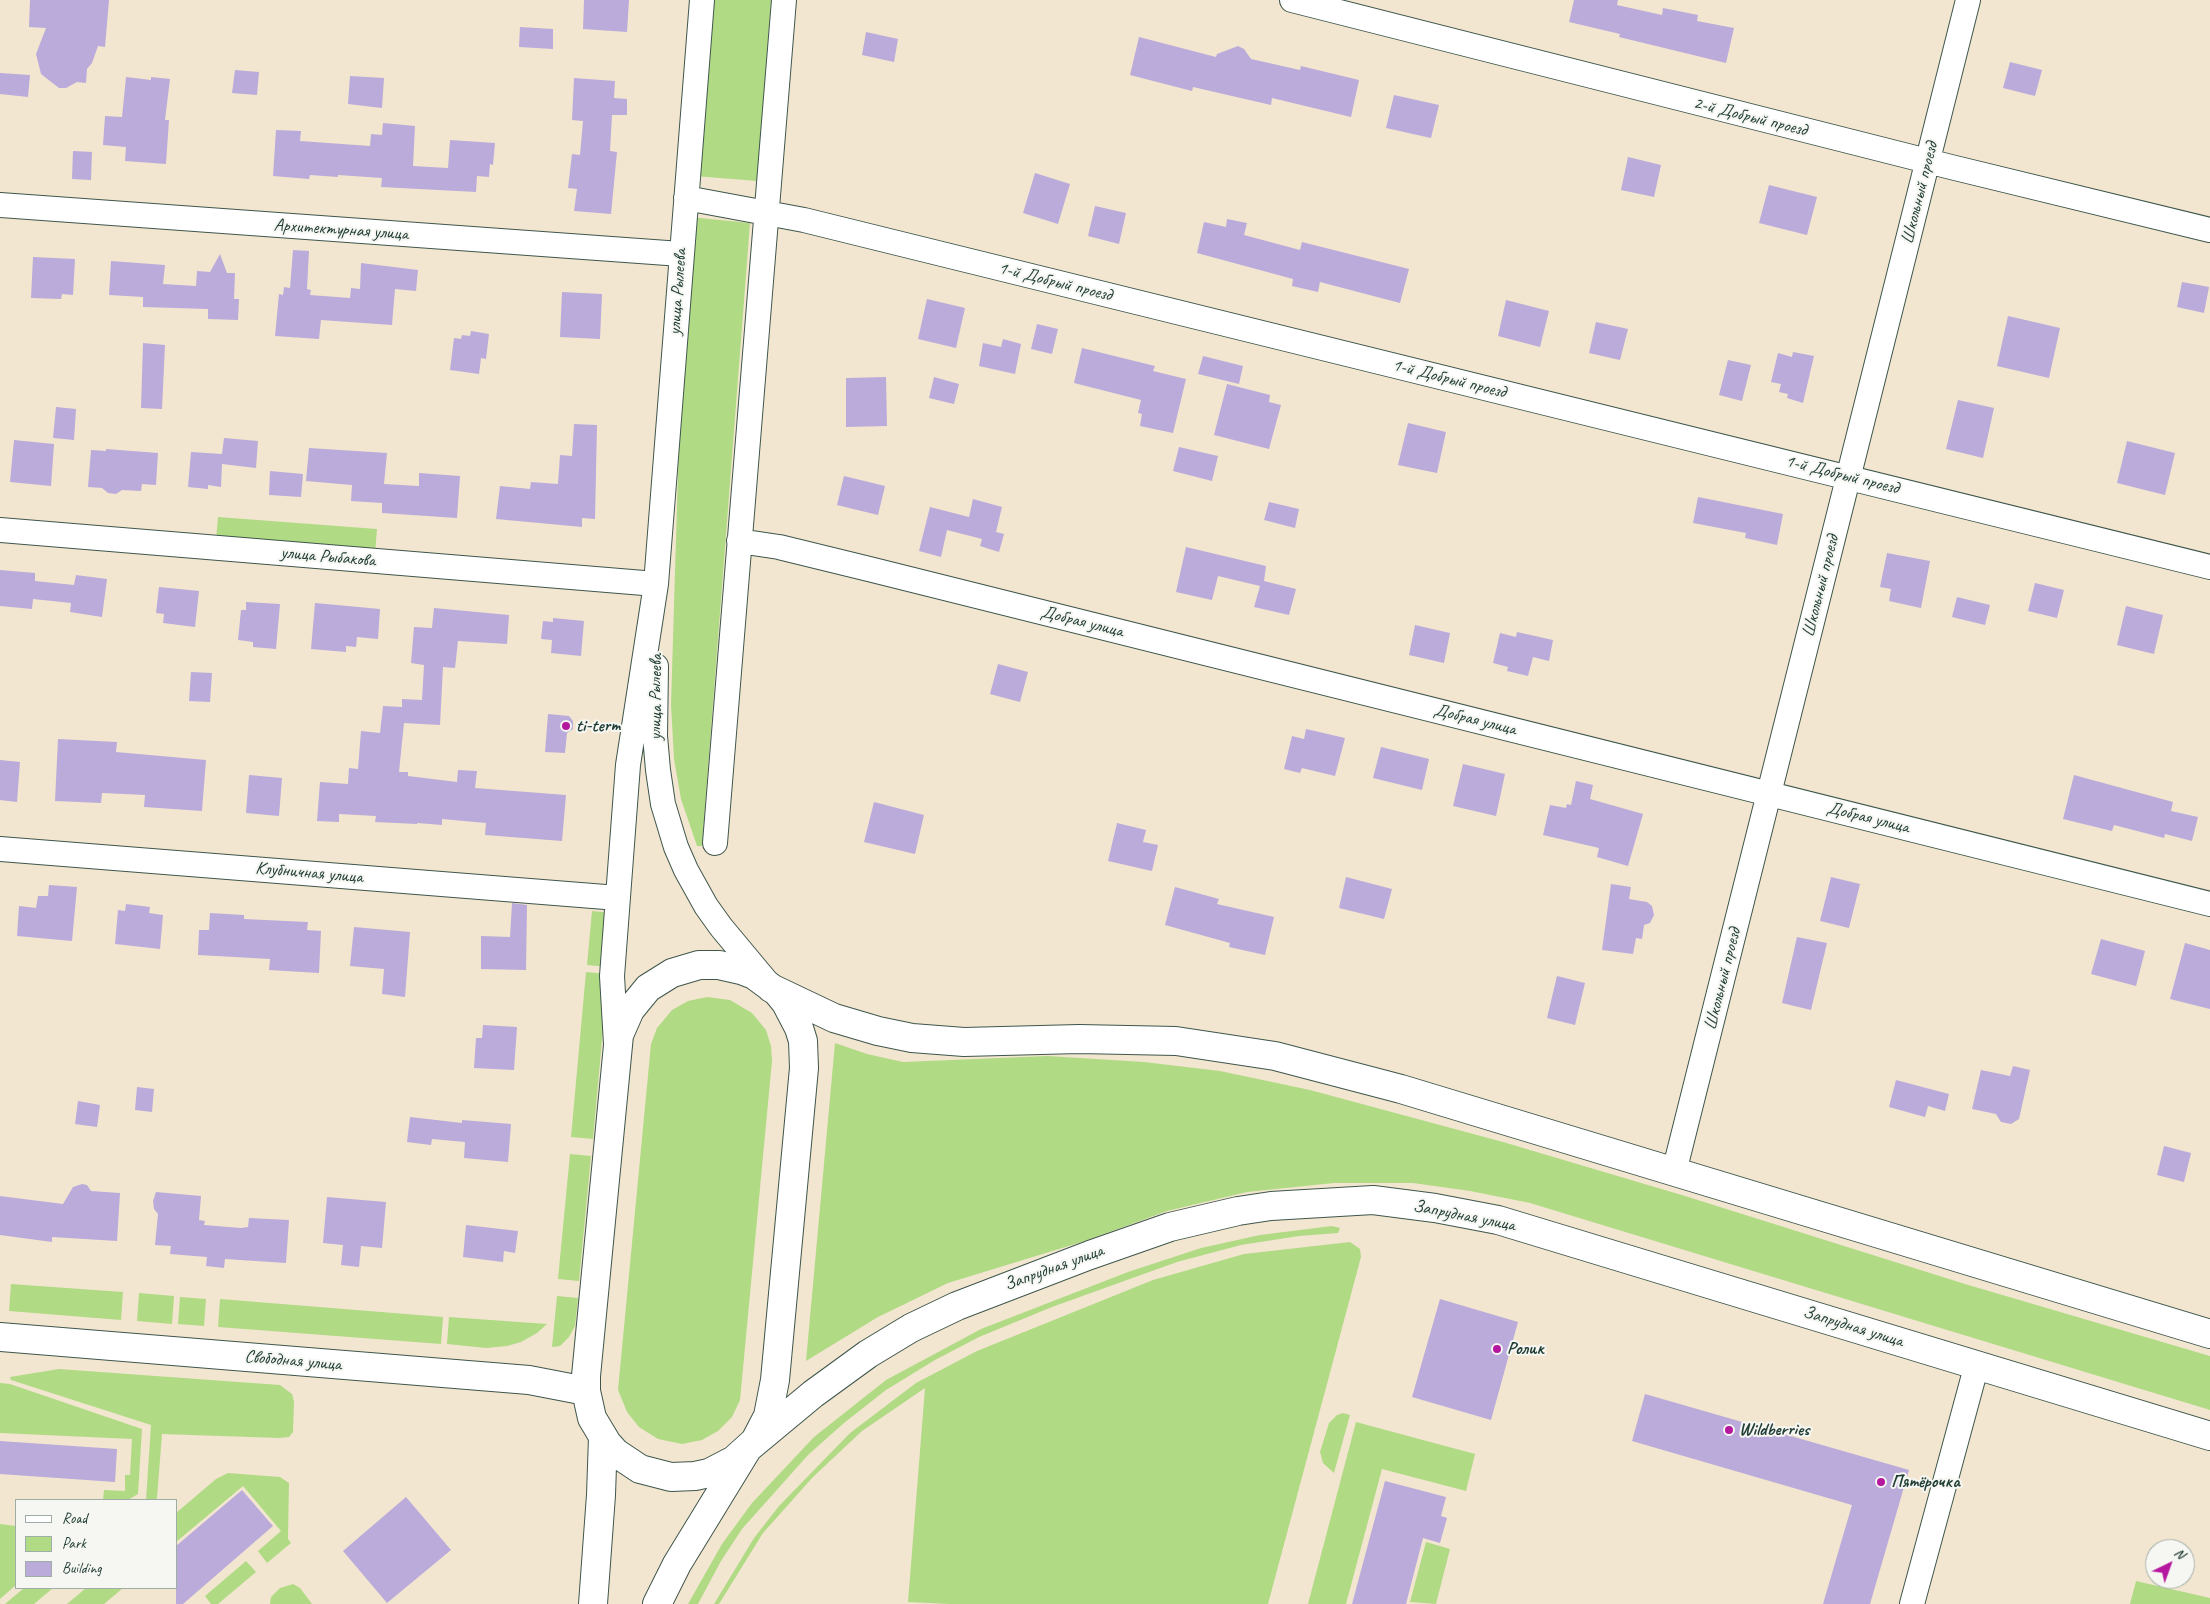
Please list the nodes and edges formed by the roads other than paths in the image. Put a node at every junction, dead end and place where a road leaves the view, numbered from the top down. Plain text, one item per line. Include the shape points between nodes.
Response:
1 (702, 0) edge
2 (784, 0) edge
3 (1292, 0) edge
4 (1968, 0) edge
5 (1928, 162) junction
6 (686, 198) junction
7 (0, 205) edge
8 (766, 213) junction
9 (2210, 230) edge
10 (681, 254) junction
11 (1848, 477) junction
12 (0, 530) edge
13 (740, 541) junction
14 (2210, 567) edge
15 (656, 584) junction
16 (1770, 793) junction
17 (715, 843) dead end
18 (0, 849) edge
19 (618, 898) junction
20 (2210, 904) edge
21 (771, 988) junction
22 (616, 1053) junction
23 (1674, 1172) junction
24 (2210, 1334) edge
25 (0, 1338) edge
26 (1978, 1364) junction
27 (586, 1391) junction
28 (602, 1436) junction
29 (2210, 1436) edge
30 (748, 1448) junction
31 (593, 1604) edge
32 (657, 1604) edge
33 (1912, 1604) edge

1 - 6 street, улица Рылеева
2 - 8 street
3 - 5 street, 2-й Добрый проезд
4 - 5 street, Школьный проезд
5 - 9 street, 2-й Добрый проезд
5 - 11 street, Школьный проезд
6 - 8 street, 1-й Добрый проезд
6 - 10 street, улица Рылеева
7 - 10 street, Архитектурная улица
8 - 11 street, 1-й Добрый проезд
8 - 13 street
10 - 15 street, улица Рылеева
11 - 14 street, 1-й Добрый проезд
11 - 16 street, Школьный проезд
12 - 15 street, улица Рыбакова
13 - 16 street, Добрая улица via 788,549
13 - 17 street
15 - 19 street, улица Рылеева via 628,765
15 - 21 street, улица Рылеева via 656,736 663,804 674,841 696,890 721,927
16 - 20 street, Добрая улица
16 - 23 street, Школьный проезд
18 - 19 street, Клубничная улица
19 - 22 street, улица Рылеева via 612,976
21 - 22 main road via 754,975 727,966 699,965 672,973 648,988 630,1010
21 - 23 main road via 834,1018 878,1032 912,1038 964,1042 1079,1038 1152,1040 1211,1045 1275,1056 1376,1082
21 - 30 main road via 786,1003 799,1028 804,1068 772,1403 762,1429
22 - 27 main road
23 - 24 main road
25 - 27 main road, Свободная улица via 529,1380
26 - 29 main road, Запрудная улица
26 - 30 main road, Запрудная улица via 1498,1220 1374,1200 1304,1204 1238,1212 1170,1227 957,1306 911,1328 854,1363
26 - 33 street
27 - 28 main road via 592,1418
28 - 30 main road via 616,1453 634,1465 653,1474 671,1477 709,1473 734,1460
28 - 31 main road
30 - 32 main road via 682,1556

